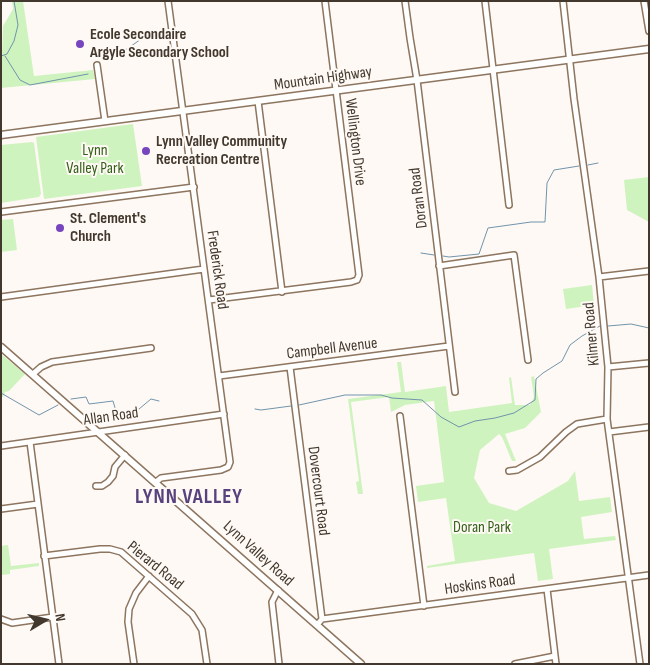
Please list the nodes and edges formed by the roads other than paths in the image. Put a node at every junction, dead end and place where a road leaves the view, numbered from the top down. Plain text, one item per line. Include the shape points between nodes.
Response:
1 (168, 1) edge
2 (325, 1) edge
3 (405, 1) edge
4 (485, 1) edge
5 (563, 1) edge
6 (644, 1) edge
7 (649, 31) edge
8 (649, 49) edge
9 (570, 58) junction
10 (97, 65) dead end
11 (493, 70) junction
12 (417, 80) junction
13 (336, 91) junction
14 (258, 101) junction
15 (183, 111) junction
16 (105, 121) junction
17 (1, 135) edge
18 (194, 187) junction
19 (509, 205) dead end
20 (1, 212) edge
21 (440, 266) junction
22 (204, 269) junction
23 (649, 271) edge
24 (599, 278) junction
25 (282, 292) junction
26 (1, 297) edge
27 (209, 300) junction
28 (449, 346) junction
29 (1, 347) edge
30 (151, 348) dead end
31 (528, 360) dead end
32 (649, 363) edge
33 (290, 367) junction
34 (608, 367) junction
35 (33, 374) junction
36 (219, 376) junction
37 (455, 392) dead end
38 (224, 414) junction
39 (400, 416) dead end
40 (607, 419) junction
41 (649, 427) edge
42 (98, 432) junction
43 (609, 432) junction
44 (30, 442) junction
45 (1, 446) edge
46 (125, 455) junction
47 (508, 471) dead end
48 (156, 482) junction
49 (96, 486) dead end
50 (38, 504) junction
51 (1, 509) edge
52 (44, 556) junction
53 (649, 575) edge
54 (149, 576) junction
55 (629, 578) junction
56 (547, 589) junction
57 (278, 590) junction
58 (424, 606) junction
59 (52, 617) junction
60 (1, 619) edge
61 (322, 619) junction
62 (317, 625) junction
63 (555, 656) junction
64 (59, 664) edge
65 (134, 664) edge
66 (207, 664) edge
67 (279, 664) edge
68 (362, 664) edge
69 (515, 664) edge
70 (556, 664) edge
71 (640, 664) edge

1 - 15 street, Frederick Road
2 - 13 street, Wellington Drive
3 - 12 street, Doran Road
4 - 11 street
5 - 9 street, Kilmer Road
6 - 7 street
8 - 9 street, Mountain Highway
9 - 11 street, Mountain Highway
9 - 24 street, Kilmer Road
10 - 16 street
11 - 12 street, Mountain Highway
11 - 19 street
12 - 13 street, Mountain Highway
12 - 21 street, Doran Road
13 - 14 street, Mountain Highway
13 - 25 street, Wellington Drive via 359,270 357,280
14 - 15 street, Mountain Highway
14 - 25 street
15 - 16 street, Mountain Highway
15 - 18 street, Frederick Road
16 - 17 street, Mountain Highway
18 - 20 street
18 - 22 street, Frederick Road
21 - 28 street, Doran Road
21 - 31 street via 514,256
22 - 26 street
22 - 27 street, Frederick Road
23 - 24 street
24 - 34 street, Kilmer Road
25 - 27 street
27 - 36 street, Frederick Road
28 - 33 street, Campbell Avenue
28 - 37 street, Doran Road
29 - 35 street, Lynn Valley Road
30 - 35 street via 52,362
32 - 34 street
33 - 36 street, Campbell Avenue
33 - 61 street, Dovercourt Road
34 - 40 street, Kilmer Road
35 - 42 street, Lynn Valley Road
36 - 38 street, Frederick Road
38 - 42 street, Allan Road
38 - 48 street, Frederick Road via 228,467 161,478
39 - 58 street
40 - 43 street, Kilmer Road
40 - 47 street via 577,424 540,456 517,470
41 - 43 street
42 - 44 street, Allan Road
42 - 46 street, Lynn Valley Road
43 - 55 street, Kilmer Road
44 - 45 street, Allan Road
44 - 50 street
46 - 48 street, Lynn Valley Road
46 - 49 street via 108,482
48 - 57 street, Lynn Valley Road
50 - 51 street
50 - 52 street
52 - 54 street, Pierard Road via 110,549 124,554
52 - 59 street
53 - 55 street, Hoskins Road
54 - 65 street via 129,609
54 - 66 street, Pierard Road via 198,622 204,638
55 - 56 street, Hoskins Road
55 - 71 street, Kilmer Road
56 - 58 street, Hoskins Road
56 - 63 street
57 - 62 street, Lynn Valley Road
57 - 67 street via 272,602
58 - 61 street, Hoskins Road
59 - 60 street via 12,623
59 - 64 street
61 - 62 street
62 - 68 street, Lynn Valley Road
63 - 69 street
63 - 70 street

